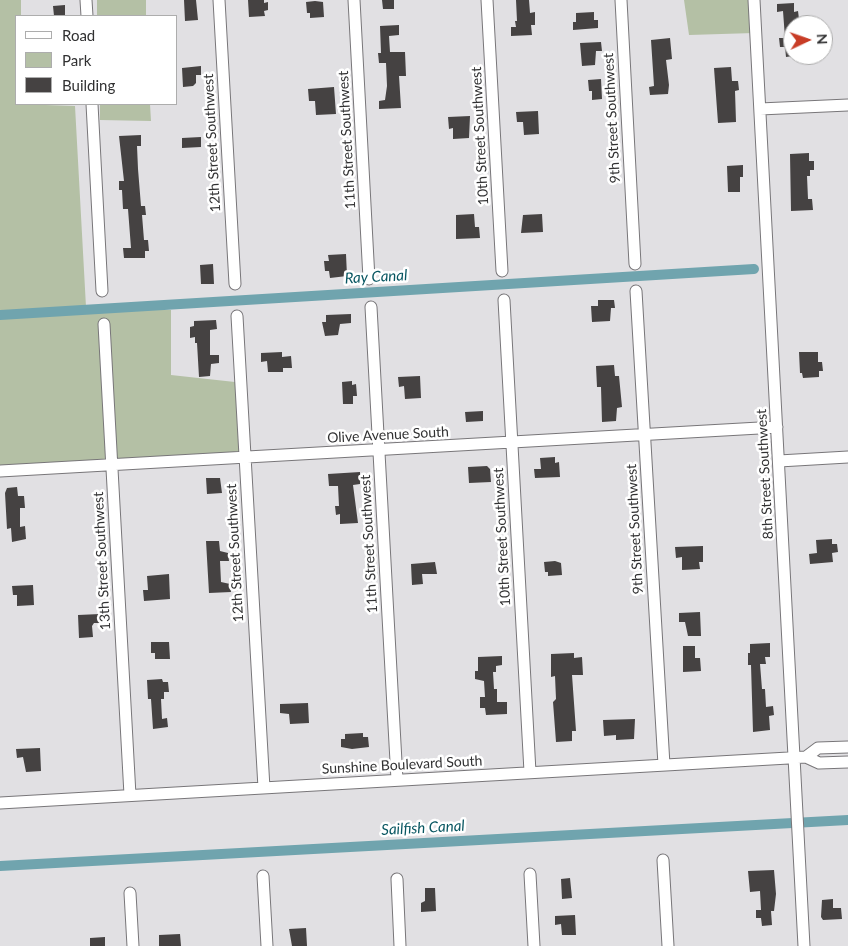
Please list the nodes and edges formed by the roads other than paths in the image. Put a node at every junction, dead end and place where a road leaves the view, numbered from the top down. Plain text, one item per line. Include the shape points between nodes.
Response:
1 (86, 0) edge
2 (219, 0) edge
3 (354, 0) edge
4 (487, 0) edge
5 (621, 0) edge
6 (754, 0) edge
7 (87, 15) edge
8 (848, 104) edge
9 (92, 105) edge
10 (760, 109) junction
11 (635, 264) dead end
12 (502, 271) dead end
13 (369, 279) dead end
14 (236, 284) dead end
15 (102, 291) dead end
16 (636, 291) dead end
17 (504, 300) dead end
18 (371, 307) dead end
19 (237, 316) dead end
20 (104, 324) dead end
21 (777, 427) junction
22 (645, 435) junction
23 (512, 443) junction
24 (379, 450) junction
25 (848, 457) edge
26 (245, 458) junction
27 (779, 461) junction
28 (112, 465) junction
29 (0, 472) edge
30 (848, 747) edge
31 (801, 758) junction
32 (848, 762) edge
33 (664, 766) junction
34 (530, 772) junction
35 (397, 780) junction
36 (264, 788) junction
37 (130, 796) junction
38 (0, 803) edge
39 (663, 860) dead end
40 (530, 874) dead end
41 (263, 876) dead end
42 (397, 879) dead end
43 (130, 893) dead end
44 (133, 946) edge
45 (267, 946) edge
46 (400, 946) edge
47 (534, 946) edge
48 (668, 946) edge
49 (804, 946) edge

1 - 7 street
2 - 14 street, 12th Street Southwest
3 - 13 street, 11th Street Southwest
4 - 12 street, 10th Street Southwest
5 - 11 street, 9th Street Southwest
6 - 10 street, 8th Street Southwest
8 - 10 street
9 - 15 street
10 - 21 street, 8th Street Southwest
16 - 22 street, 9th Street Southwest
17 - 23 street, 10th Street Southwest
18 - 24 street, 11th Street Southwest
19 - 26 street, 12th Street Southwest
20 - 28 street, 13th Street Southwest
21 - 22 street, Olive Avenue South
21 - 27 street, 8th Street Southwest
22 - 23 street, Olive Avenue South
22 - 33 street, 9th Street Southwest
23 - 24 street, Olive Avenue South
23 - 34 street, 10th Street Southwest
24 - 26 street, Olive Avenue South
24 - 35 street, 11th Street Southwest
25 - 27 street
26 - 28 street, Olive Avenue South
26 - 36 street, 12th Street Southwest
27 - 31 street, 8th Street Southwest
28 - 29 street, Olive Avenue South
28 - 37 street, 13th Street Southwest
30 - 31 street, Sunshine Boulevard South via 818,748
31 - 32 street, Sunshine Boulevard South via 819,763
31 - 33 street, Sunshine Boulevard South
31 - 49 street, 8th Street Southwest via 798,803
33 - 34 street, Sunshine Boulevard South
34 - 35 street, Sunshine Boulevard South
35 - 36 street, Sunshine Boulevard South
36 - 37 street, Sunshine Boulevard South
37 - 38 street, Sunshine Boulevard South
39 - 48 street
40 - 47 street
41 - 45 street
42 - 46 street
43 - 44 street

